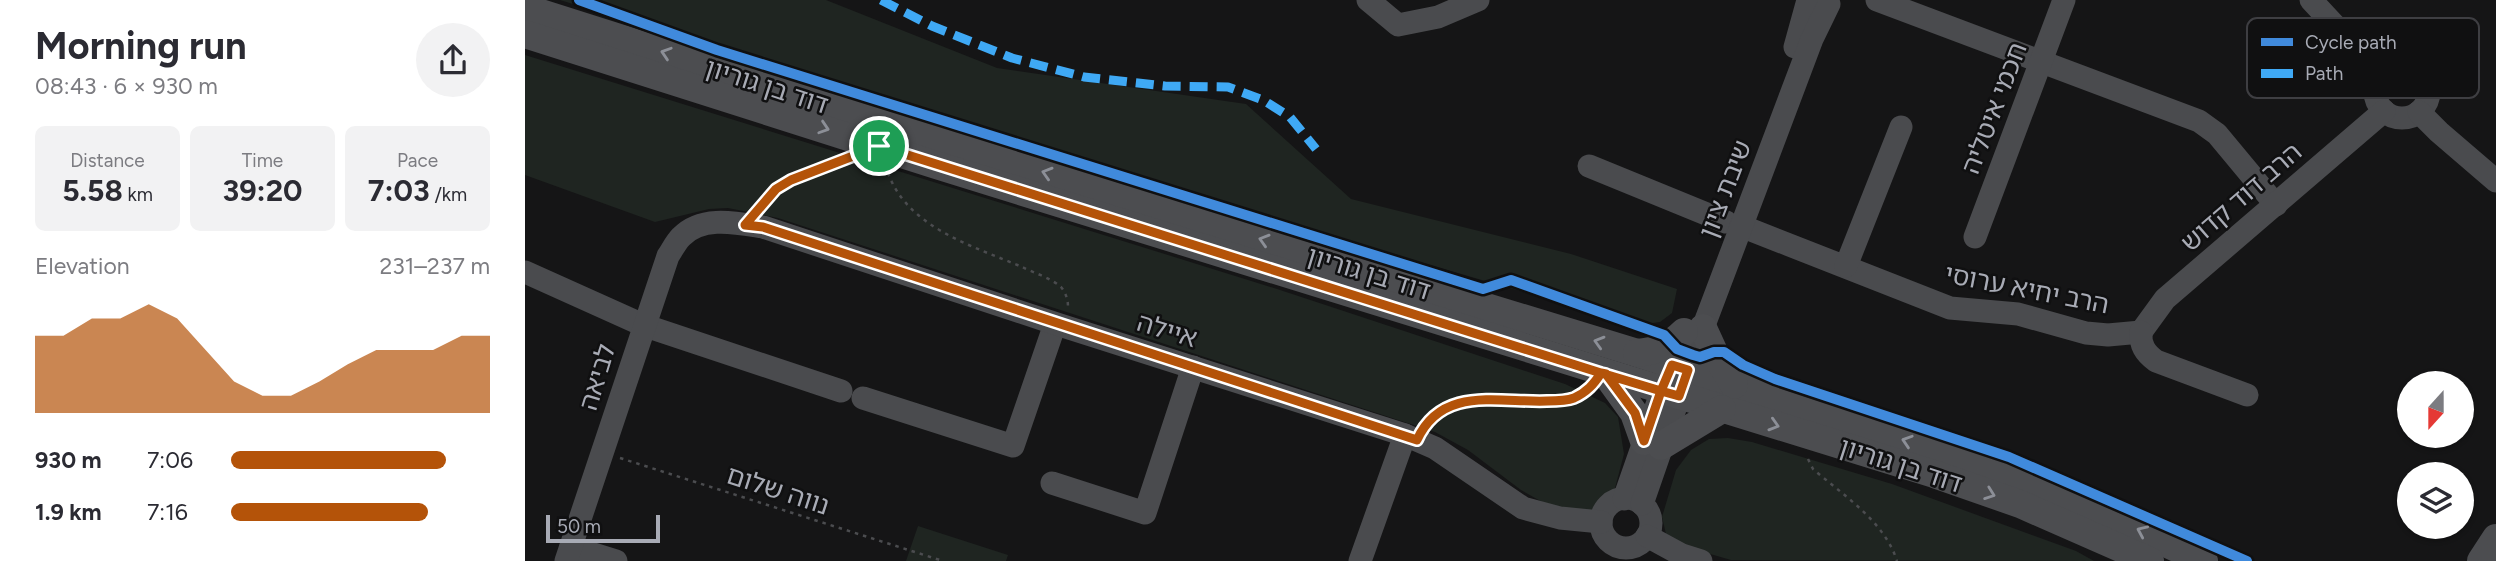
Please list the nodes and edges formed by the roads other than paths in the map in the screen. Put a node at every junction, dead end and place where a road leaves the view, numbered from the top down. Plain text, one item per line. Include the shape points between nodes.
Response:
1 (1368, 0) edge
2 (1478, 0) edge
3 (1877, 0) edge
4 (2064, 0) edge
5 (2311, 0) edge
6 (1824, 1) edge
7 (525, 8) edge
8 (2328, 18) edge
9 (525, 34) edge
10 (2041, 62) junction
11 (2377, 98) edge
12 (2428, 98) edge
13 (2384, 111) junction
14 (2419, 111) junction
15 (1901, 127) dead end
16 (1589, 166) dead end
17 (2496, 181) edge
18 (2276, 205) junction
19 (702, 224) joint
20 (1734, 224) junction
21 (1975, 237) dead end
22 (1846, 266) junction
23 (525, 272) edge
24 (643, 325) junction
25 (1060, 325) junction
26 (1693, 330) junction
27 (2141, 332) junction
28 (1637, 353) junction
29 (1193, 367) junction
30 (1604, 373) junction
31 (1675, 380) junction
32 (2247, 394) dead end
33 (1728, 397) junction
34 (1411, 438) junction
35 (1653, 443) junction
36 (1052, 483) dead end
37 (1633, 501) junction
38 (1601, 522) junction
39 (1647, 536) junction
40 (2496, 538) edge
41 (568, 554) edge
42 (1618, 554) edge
43 (616, 561) edge
44 (1360, 561) edge
45 (1701, 561) edge
46 (2150, 561) edge
47 (2204, 561) edge
48 (2481, 561) edge

1 - 2 street via 1398,25 1438,17
3 - 10 street
4 - 10 street, חכמי איטליה
5 - 8 street
6 - 20 street, שיבת ציון
28 -> 7 main road, דוד בן גוריון
9 -> 30 main road, דוד בן גוריון
10 - 18 street via 2199,121 2217,134
10 - 21 street, חכמי איטליה
11 - 13 street
12 - 14 street
13 - 14 street via 2403,118
13 - 18 street, הרב דוד קדוש
14 - 17 street
15 - 22 street
16 - 20 street, הרב יחיא ערוסי
18 - 27 street, הרב דוד קדוש via 2165,299
19 - 24 street, לביאה via 682,236 668,256
19 - 25 street, איילה via 763,227
20 - 22 street, הרב יחיא ערוסי
20 - 26 street, שיבת ציון
22 - 27 street, הרב יחיא ערוסי via 1950,307 2018,314 2086,333
23 - 24 street
24 - 25 street via 1013,446
24 - 41 street, לביאה
25 - 29 street, איילה
26 - 28 main road via 1656,351
26 - 31 street, שיבת ציון
26 - 33 main road via 1714,352
27 - 32 street, הרב יחיא ערוסי via 2140,341 2155,361
28 - 31 main road, דוד בן גוריון
29 - 34 street, איילה
29 - 36 street via 1145,513
30 - 31 main road, דוד בן גוריון
30 - 35 main road
31 - 33 main road, דוד בן גוריון
31 - 35 street, שיבת ציון
33 - 35 main road
33 -> 46 main road, דוד בן גוריון via 1807,435 2020,505
47 -> 33 main road, דוד בן גוריון via 2018,478
34 - 38 street, איילה via 1435,448 1523,508
34 - 44 street
35 - 37 street, שיבת ציון
37 - 38 street via 1608,505
37 - 39 street via 1651,519
38 - 42 street
39 - 42 street
39 - 45 street
40 - 48 main road
41 - 43 street

